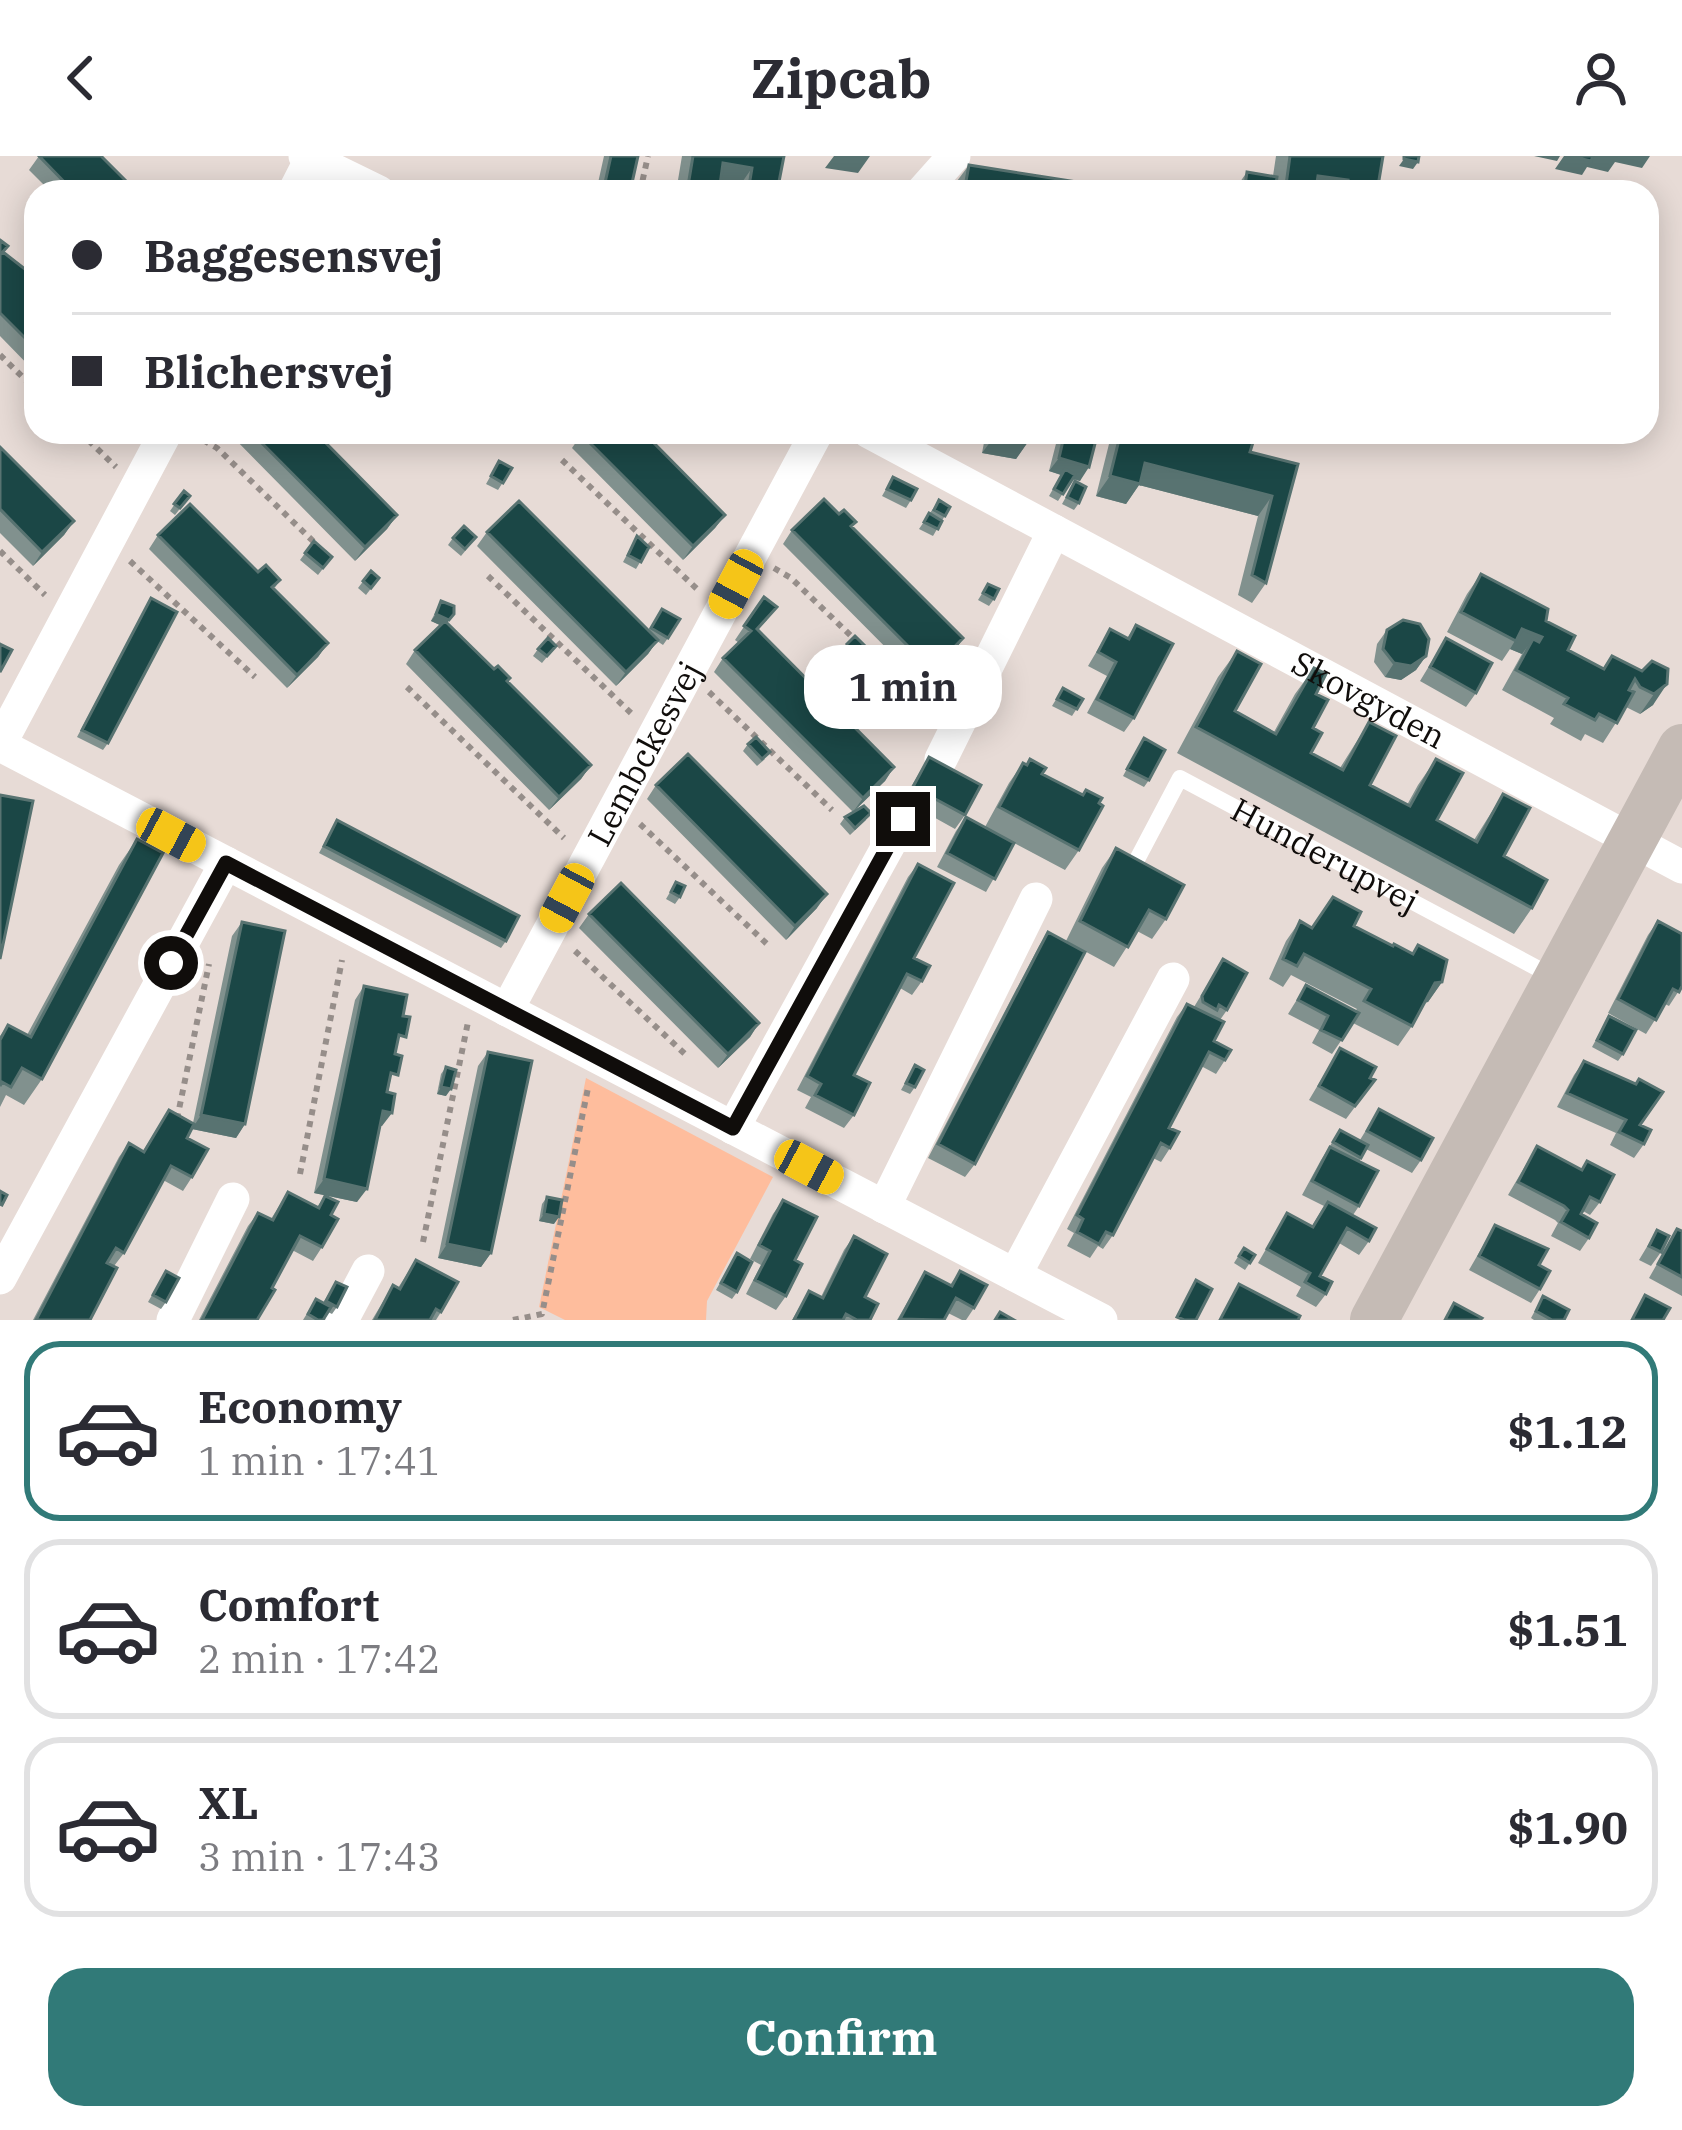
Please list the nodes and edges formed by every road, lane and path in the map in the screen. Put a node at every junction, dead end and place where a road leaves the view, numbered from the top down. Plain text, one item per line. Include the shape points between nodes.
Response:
1 (954, 156) edge
2 (319, 160) edge
3 (357, 180) edge
4 (933, 180) edge
5 (0, 355) edge
6 (24, 378) edge
7 (92, 444) edge
8 (159, 444) edge
9 (210, 444) edge
10 (812, 444) edge
11 (891, 444) edge
12 (562, 460) dead end
13 (136, 487) junction
14 (1054, 531) junction
15 (105, 546) junction
16 (0, 551) edge
17 (328, 556) edge
18 (751, 556) junction
19 (488, 576) dead end
20 (721, 612) junction
21 (68, 617) junction
22 (686, 676) junction
23 (255, 677) dead end
24 (406, 687) dead end
25 (904, 687) dead end
26 (655, 736) junction
27 (0, 744) edge
28 (1682, 748) edge
29 (941, 759) edge
30 (615, 809) junction
31 (832, 810) dead end
32 (903, 819) dead end
33 (1633, 841) junction
34 (587, 860) junction
35 (226, 863) junction
36 (1682, 867) edge
37 (1132, 869) edge
38 (1036, 899) dead end
39 (192, 924) junction
40 (349, 927) junction
41 (768, 945) dead end
42 (582, 955) dead end
43 (1173, 979) dead end
44 (1558, 979) junction
45 (474, 992) junction
46 (507, 1010) junction
47 (594, 1055) junction
48 (686, 1055) dead end
49 (177, 1119) edge
50 (733, 1128) junction
51 (300, 1174) dead end
52 (233, 1199) dead end
53 (884, 1207) junction
54 (423, 1242) dead end
55 (368, 1270) dead end
56 (1015, 1275) junction
57 (0, 1278) edge
58 (173, 1320) edge
59 (342, 1320) edge
60 (513, 1320) edge
61 (1101, 1320) edge
62 (1374, 1320) edge

1 - 4 street
2 - 3 street
5 - 6 path
7 - 13 path
8 - 13 street
9 - 17 path
10 - 18 street, Lembckesvej
11 - 14 street, Skovgyden
12 - 20 path
13 - 15 street
14 - 29 street
14 - 33 street, Skovgyden
15 - 21 street
15 - 23 path via 142,568
16 - 21 path
18 - 20 street, Lembckesvej
18 - 25 path via 791,578
19 - 26 path
20 - 22 street, Lembckesvej
21 - 27 street
22 - 26 street, Lembckesvej
22 - 31 path
24 - 34 path
26 - 30 street, Lembckesvej
27 - 35 street
28 - 33 street
30 - 34 street, Lembckesvej
30 - 41 path via 647,828
32 - 50 street
33 - 36 street, Skovgyden
33 - 44 street
34 - 46 street, Lembckesvej
35 - 39 street
35 - 40 street
37 - 44 lane, Hunderupvej via 1180,778
38 - 53 street
39 - 49 path via 212,950
39 - 57 street
40 - 45 street
40 - 51 path
42 - 48 path
43 - 56 street
44 - 62 street
45 - 46 street
45 - 54 path
46 - 47 street
47 - 50 street
47 - 60 path via 542,1314
50 - 53 street
52 - 58 street
53 - 56 street
55 - 59 street
56 - 61 street

